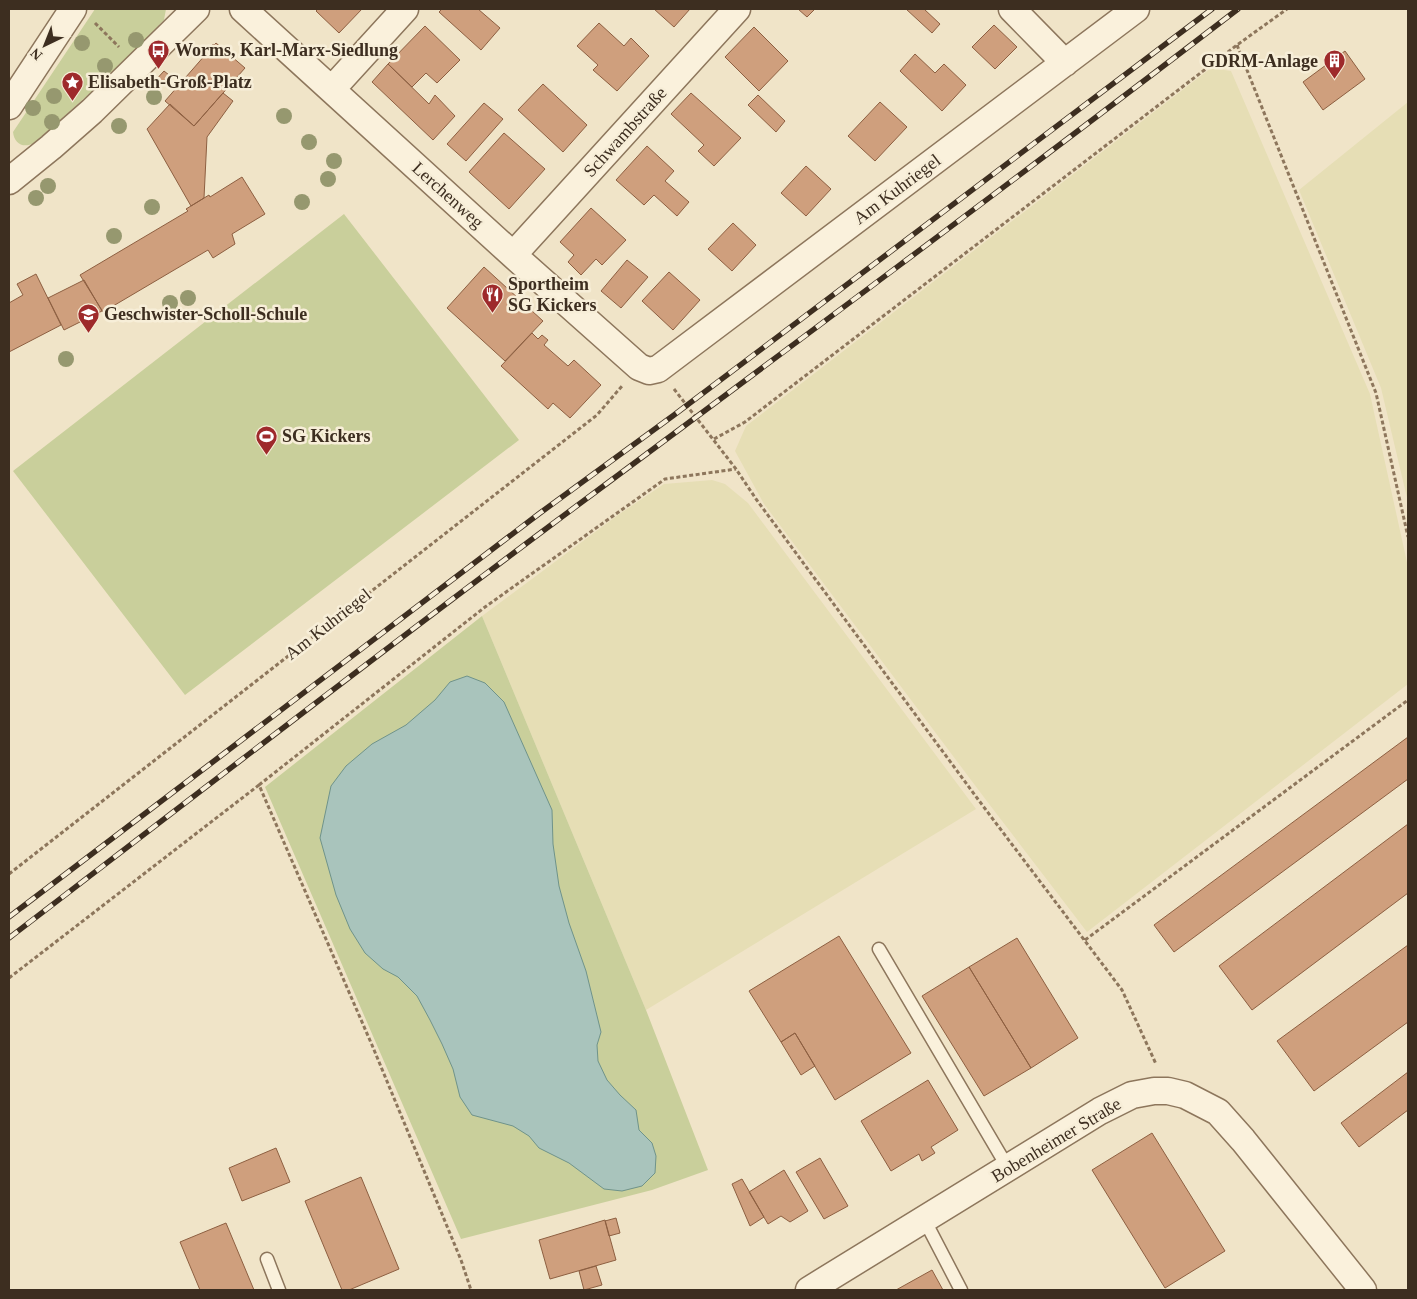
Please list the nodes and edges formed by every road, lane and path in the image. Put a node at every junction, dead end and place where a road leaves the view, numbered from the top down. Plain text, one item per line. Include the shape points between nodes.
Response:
1 (196, 9) edge
2 (243, 9) edge
3 (405, 9) edge
4 (738, 9) edge
5 (1012, 9) edge
6 (1136, 9) edge
7 (1287, 9) edge
8 (83, 15) edge
9 (1237, 45) junction
10 (1065, 63) junction
11 (139, 65) junction
12 (332, 89) junction
13 (9, 106) edge
14 (9, 180) edge
15 (512, 255) junction
16 (649, 368) junction
17 (714, 439) junction
18 (736, 468) junction
19 (1408, 536) edge
20 (1408, 700) edge
21 (259, 785) junction
22 (9, 874) edge
23 (1085, 940) junction
24 (879, 949) dead end
25 (9, 978) edge
26 (1168, 1091) junction
27 (1008, 1168) junction
28 (924, 1219) junction
29 (267, 1259) dead end
30 (279, 1290) edge
31 (471, 1290) edge
32 (809, 1290) edge
33 (961, 1290) edge
34 (1362, 1290) edge

1 - 11 street
2 - 12 street, Lerchenweg
3 - 12 street
4 - 15 street, Schwambstraße
5 - 10 street
6 - 10 street, Am Kuhriegel
7 - 9 path
8 - 11 path
8 - 13 street
9 - 17 path via 753,416
9 - 19 path via 1376,392
10 - 16 street, Am Kuhriegel
11 - 14 street via 92,111
12 - 15 street, Lerchenweg
15 - 16 street, Lerchenweg
16 - 17 path
16 - 22 path, Am Kuhriegel via 612,396 597,415
17 - 18 path
18 - 21 path via 665,479 485,607
18 - 23 path
20 - 23 path
21 - 25 path
21 - 31 path via 372,1045
23 - 26 path via 1122,990
24 - 27 lane
26 - 27 street, Bobenheimer Straße via 1132,1095
26 - 34 street, Bobenheimer Straße via 1185,1095 1218,1112
27 - 28 street, Bobenheimer Straße
28 - 32 street, Bobenheimer Straße
28 - 33 lane
29 - 30 lane

